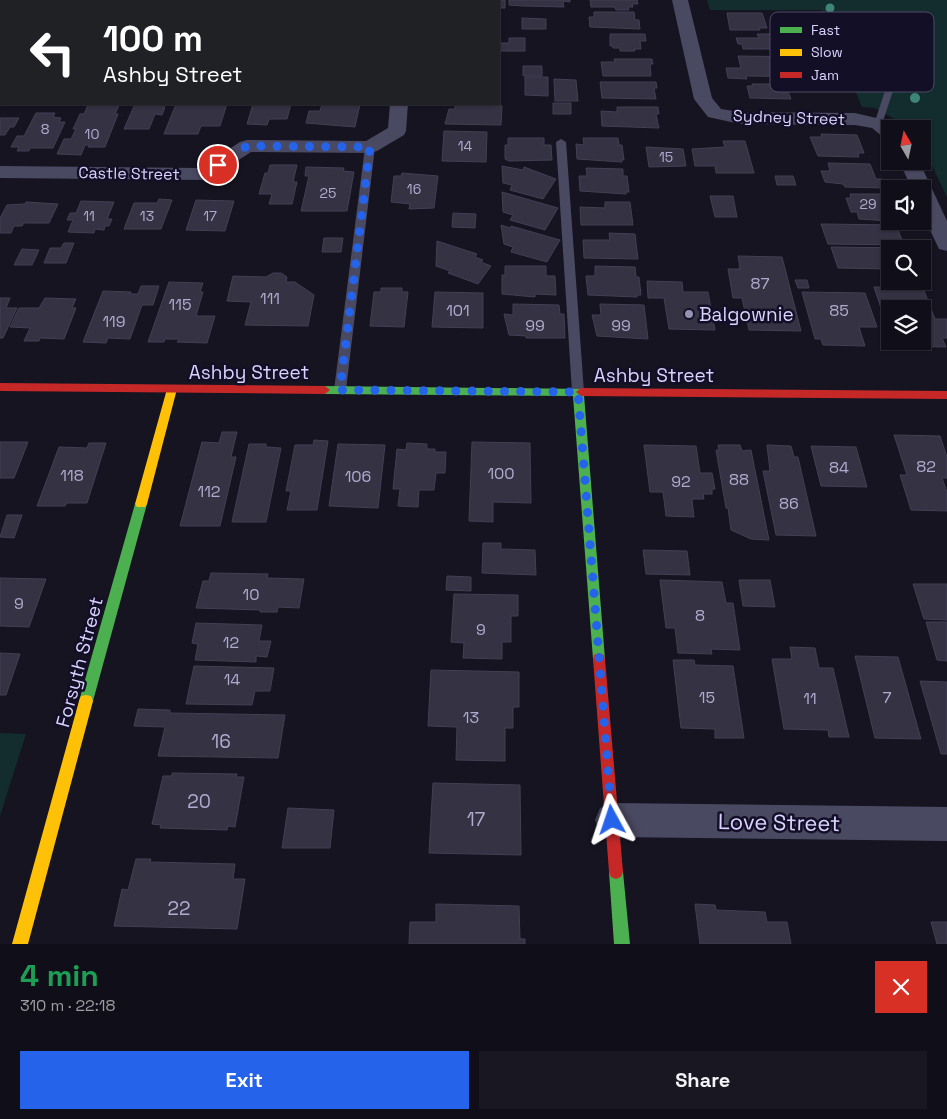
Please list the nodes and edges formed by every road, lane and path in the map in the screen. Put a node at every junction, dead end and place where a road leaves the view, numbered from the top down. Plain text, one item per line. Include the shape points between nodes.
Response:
1 (680, 0) edge
2 (890, 92) edge
3 (399, 105) edge
4 (886, 120) edge
5 (881, 128) edge
6 (561, 142) dead end
7 (370, 147) junction
8 (0, 172) edge
9 (931, 209) edge
10 (947, 244) edge
11 (0, 387) edge
12 (172, 388) junction
13 (340, 390) junction
14 (578, 392) junction
15 (947, 395) edge
16 (612, 820) junction
17 (947, 824) edge
18 (20, 944) edge
19 (622, 944) edge

1 - 5 street, Sydney Street via 703,99 716,113 740,118 855,119
2 - 4 lane
3 - 7 street via 397,131
6 - 14 lane
7 - 8 street, Castle Street via 247,146 204,174
7 - 13 lane
9 - 10 street
11 - 12 street, Ashby Street
12 - 13 street, Ashby Street
12 - 18 street, Forsyth Street
13 - 14 street, Ashby Street
14 - 15 street, Ashby Street
14 - 16 street
16 - 17 street, Love Street
16 - 19 street

